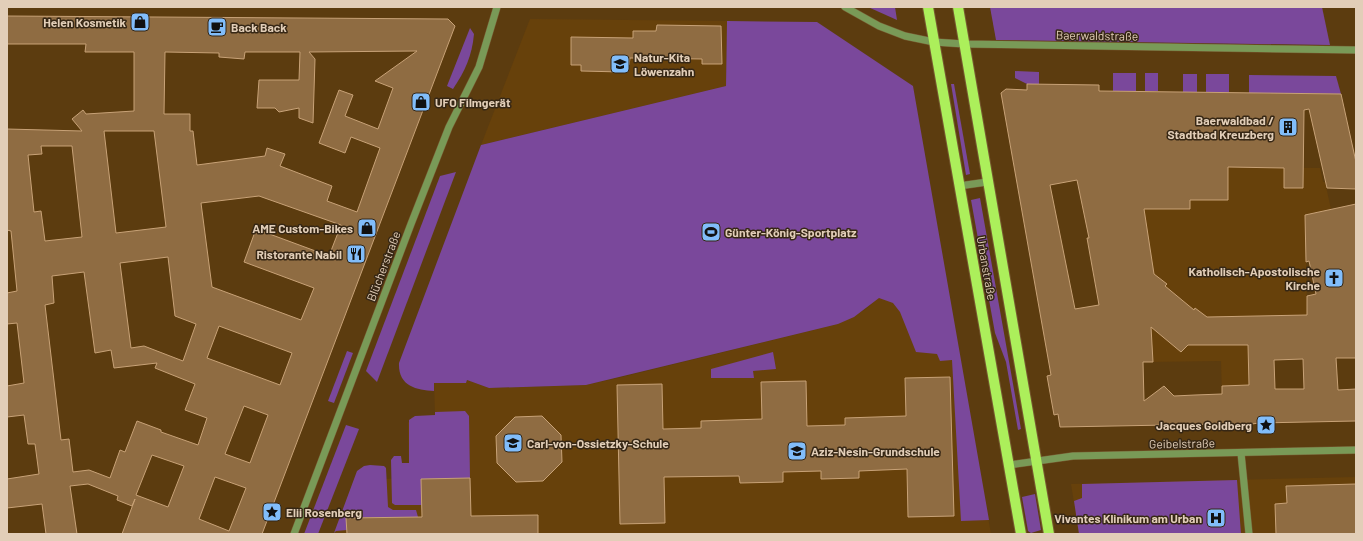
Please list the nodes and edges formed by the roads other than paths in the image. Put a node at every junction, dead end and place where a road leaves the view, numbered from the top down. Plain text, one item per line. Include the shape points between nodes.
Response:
1 (497, 7) edge
2 (845, 7) edge
3 (928, 7) edge
4 (958, 7) edge
5 (934, 42) junction
6 (964, 44) junction
7 (1356, 50) edge
8 (987, 182) junction
9 (960, 186) junction
10 (1356, 450) edge
11 (1241, 453) junction
12 (1036, 460) junction
13 (1008, 465) junction
14 (294, 534) edge
15 (1021, 534) edge
16 (1049, 534) edge
17 (1249, 534) edge

1 - 14 street, Blücherstraße via 479,67 449,127
2 - 5 street, Baerwaldstraße via 897,33
3 - 5 main road, Urbanstraße
4 - 6 main road, Urbanstraße
5 - 6 street, Baerwaldstraße
5 - 9 main road, Urbanstraße
6 - 7 street, Baerwaldstraße
6 - 8 main road, Urbanstraße
8 - 9 street
8 - 12 main road, Urbanstraße
9 - 13 main road, Urbanstraße
10 - 11 street, Geibelstraße
11 - 12 street, Geibelstraße via 1073,456
11 - 17 street
12 - 13 street, Geibelstraße
12 - 16 main road, Urbanstraße
13 - 15 main road, Urbanstraße

